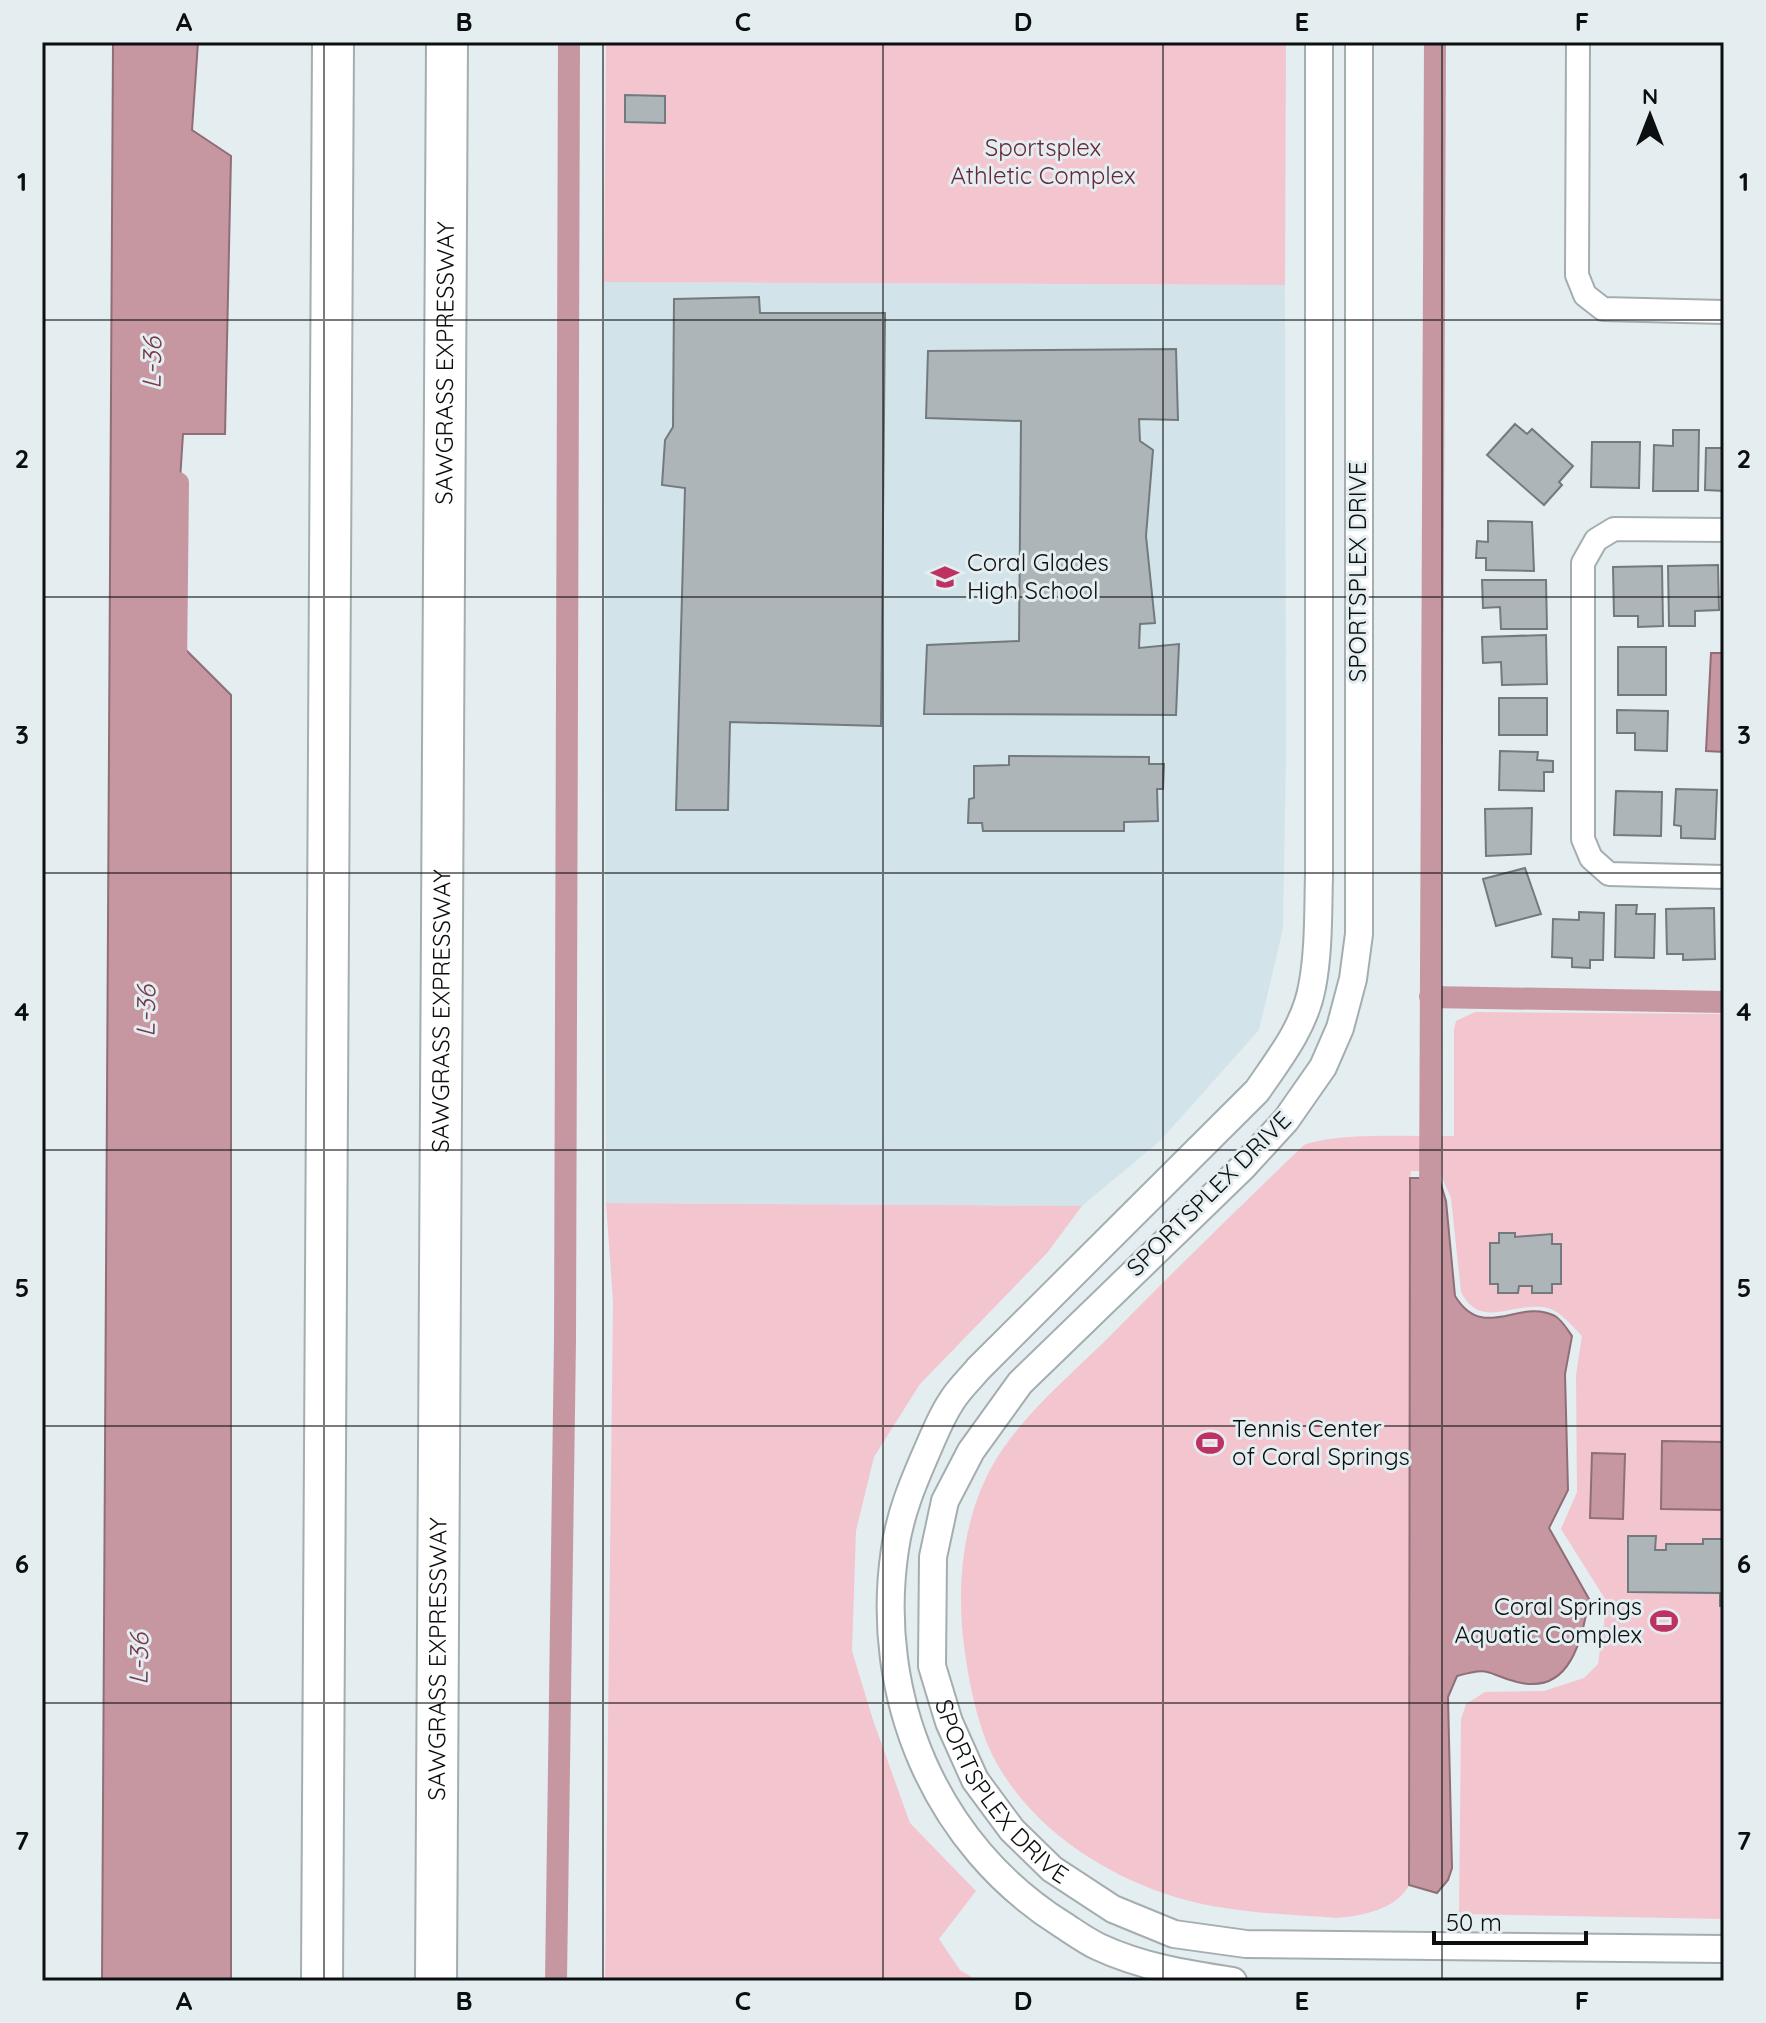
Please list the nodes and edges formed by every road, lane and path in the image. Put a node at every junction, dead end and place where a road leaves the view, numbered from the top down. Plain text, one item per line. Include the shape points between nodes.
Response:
1 (333, 42) edge
2 (447, 42) edge
3 (1319, 42) edge
4 (1359, 42) edge
5 (1578, 42) edge
6 (1724, 312) edge
7 (1724, 530) edge
8 (1724, 877) edge
9 (1724, 1949) edge
10 (322, 1981) edge
11 (436, 1981) edge
12 (1233, 1981) edge

1 - 10 highway
2 - 11 highway, SAWGRASS EXPRESSWAY
3 - 12 street, SPORTSPLEX DRIVE via 1319,875 1312,989 1299,1025 1257,1091 951,1401 908,1494 895,1548 890,1611 895,1675 911,1735 940,1800 982,1859 1033,1906 1098,1947 1166,1971
4 - 9 street, SPORTSPLEX DRIVE via 1359,934 1353,979 1323,1067 1286,1120 1031,1372 971,1451 945,1501 933,1557 932,1666 975,1780 1012,1830 1052,1869 1113,1909 1174,1934 1246,1944
5 - 6 street via 1577,275 1585,295 1603,309
7 - 8 street via 1614,529 1596,540 1583,563 1583,839 1591,858 1609,874

